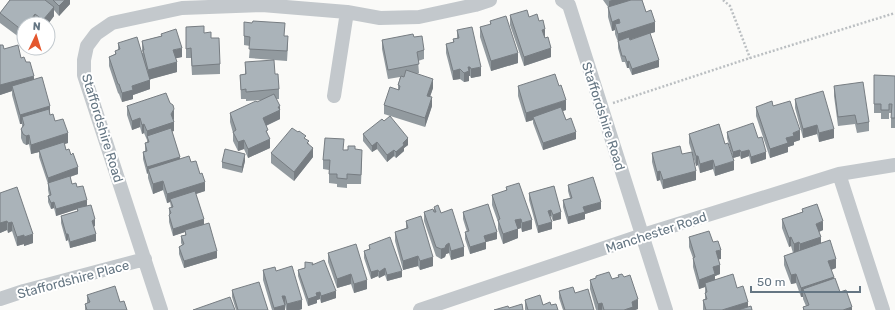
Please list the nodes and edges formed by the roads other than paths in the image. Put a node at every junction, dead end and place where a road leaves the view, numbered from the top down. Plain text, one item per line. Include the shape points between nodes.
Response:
1 (490, 0) edge
2 (562, 0) edge
3 (347, 12) junction
4 (334, 96) dead end
5 (895, 165) edge
6 (839, 174) junction
7 (643, 235) junction
8 (146, 260) junction
9 (0, 299) edge
10 (161, 310) edge
11 (420, 310) edge
12 (666, 310) edge
13 (883, 310) edge

1 - 3 street, Staffordshire Road via 419,17 380,18
2 - 7 street, Staffordshire Road via 569,5
3 - 4 street
3 - 8 street, Staffordshire Road via 262,5 182,8 112,23 96,34 87,46 84,75
5 - 6 street, Manchester Road
6 - 7 street, Manchester Road
6 - 13 street
7 - 11 street, Manchester Road
7 - 12 street, Staffordshire Road
8 - 9 street, Staffordshire Place
8 - 10 street, Staffordshire Road

